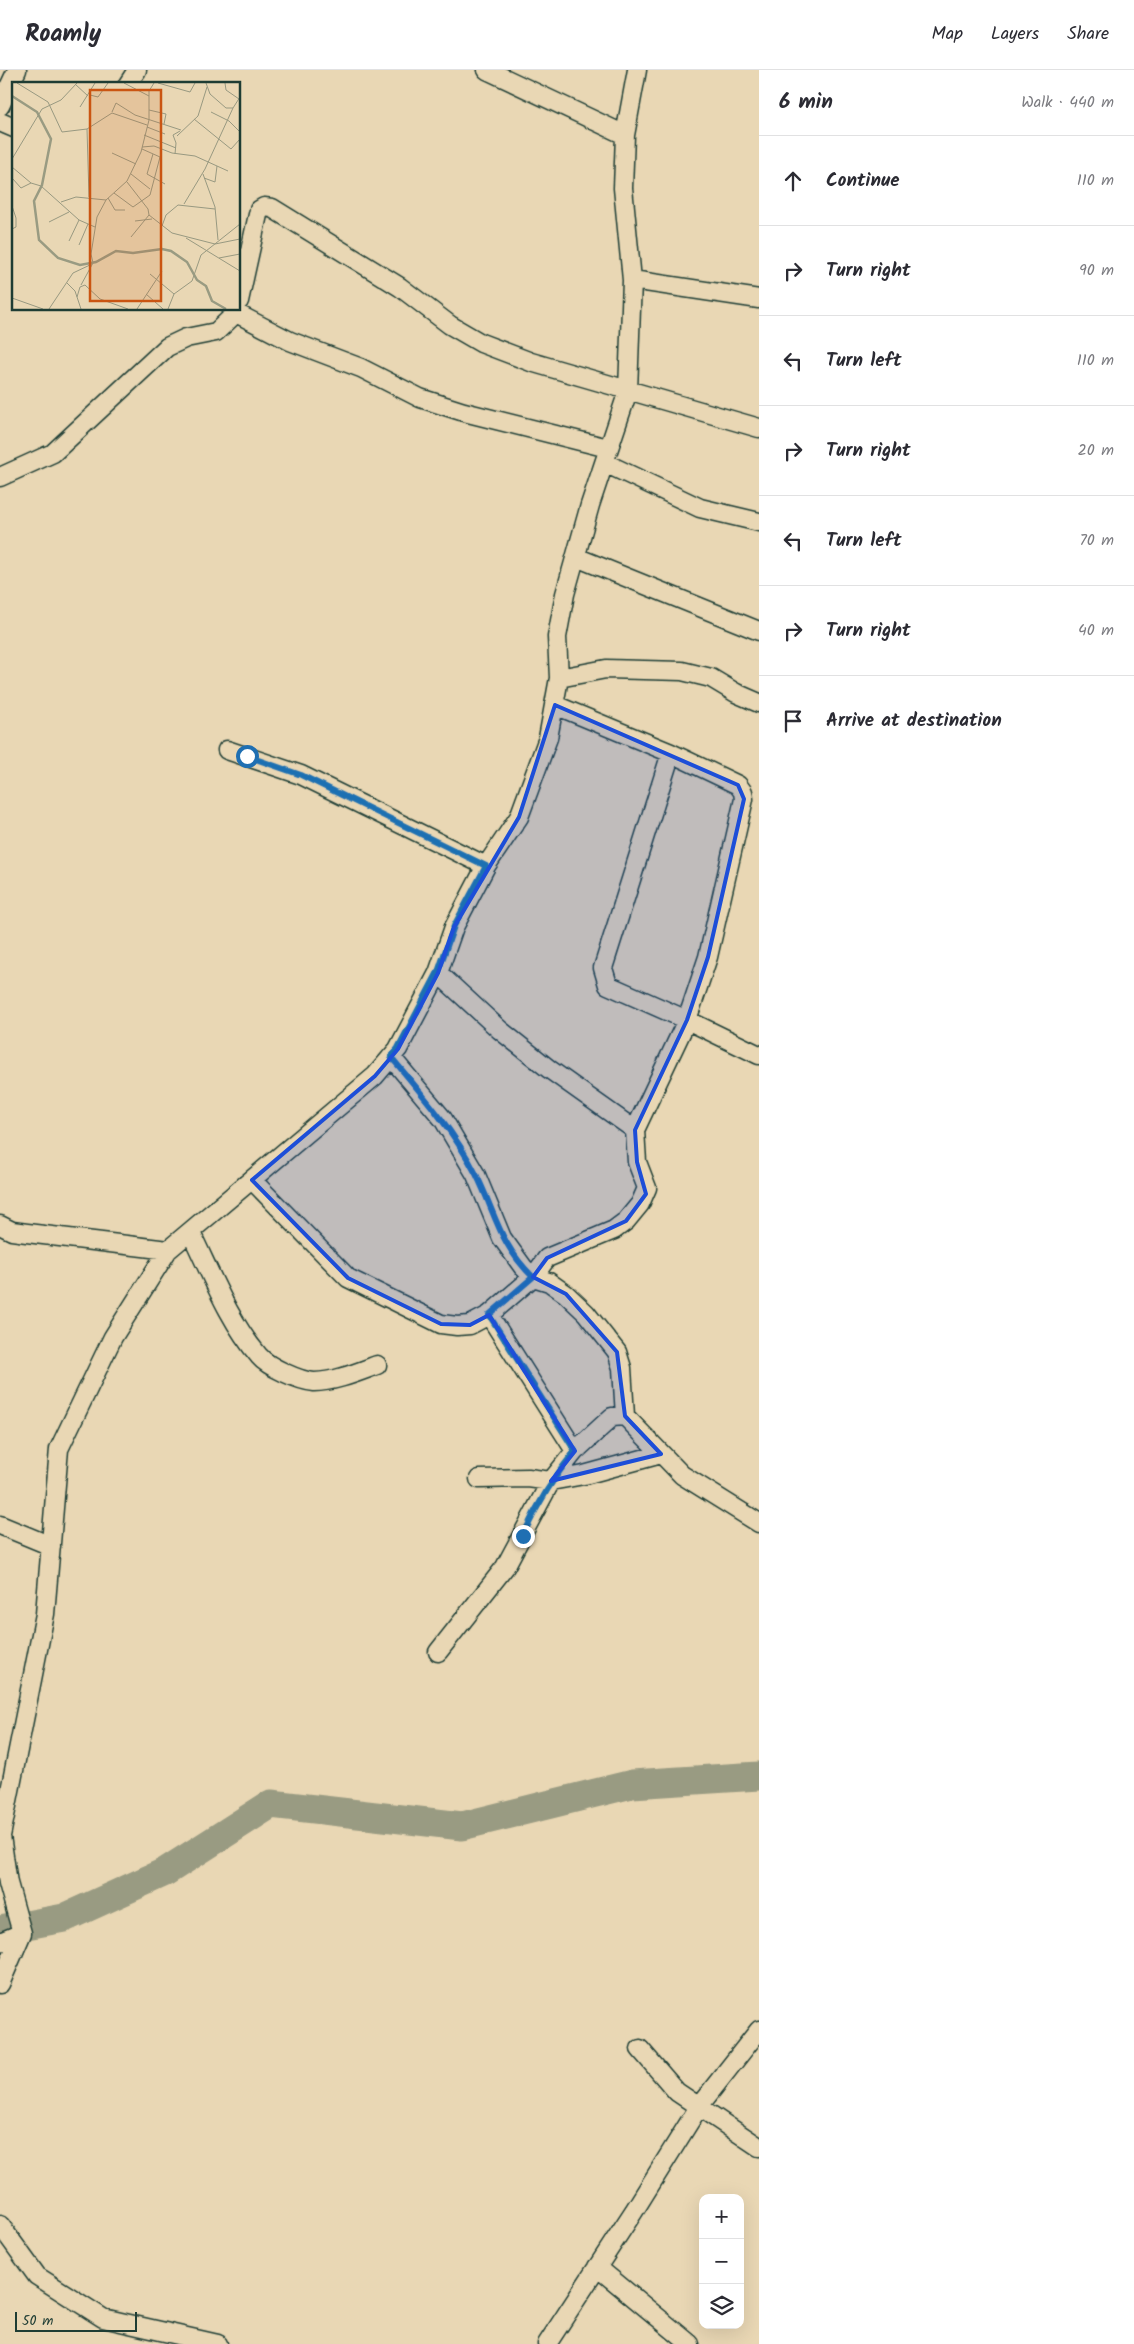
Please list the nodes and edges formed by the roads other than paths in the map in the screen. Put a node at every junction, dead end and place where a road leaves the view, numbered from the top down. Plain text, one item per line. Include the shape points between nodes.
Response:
1 (17, 70) edge
2 (137, 70) edge
3 (487, 70) edge
4 (637, 70) edge
5 (129, 82) edge
6 (0, 106) edge
7 (0, 122) edge
8 (12, 127) edge
9 (625, 135) junction
10 (632, 280) junction
11 (240, 295) edge
12 (759, 299) edge
13 (235, 310) edge
14 (240, 310) edge
15 (628, 390) junction
16 (759, 428) edge
17 (607, 455) junction
18 (0, 477) edge
19 (759, 522) edge
20 (576, 557) junction
21 (759, 631) edge
22 (559, 678) junction
23 (759, 703) edge
24 (555, 705) junction
25 (227, 750) dead end
26 (671, 753) junction
27 (486, 866) junction
28 (438, 972) junction
29 (687, 1020) junction
30 (759, 1056) edge
31 (391, 1057) junction
32 (635, 1130) junction
33 (252, 1180) junction
34 (0, 1225) edge
35 (191, 1232) junction
36 (168, 1250) junction
37 (533, 1277) junction
38 (489, 1315) junction
39 (377, 1365) dead end
40 (625, 1416) junction
41 (575, 1451) junction
42 (661, 1454) junction
43 (480, 1479) dead end
44 (551, 1481) junction
45 (759, 1523) edge
46 (0, 1525) edge
47 (51, 1546) junction
48 (438, 1652) dead end
49 (22, 1933) junction
50 (0, 1942) edge
51 (0, 1984) edge
52 (759, 2030) edge
53 (640, 2049) dead end
54 (700, 2105) junction
55 (759, 2147) edge
56 (0, 2225) edge
57 (597, 2267) junction
58 (218, 2344) edge
59 (546, 2344) edge
60 (690, 2344) edge

1 - 6 street
2 - 5 street
3 - 9 street
4 - 9 street
7 - 8 street
9 - 10 street via 624,188
10 - 12 street
10 - 15 street
11 - 15 street via 259,210 272,208 400,287 481,343 531,362
13 - 18 street via 216,332 186,338 166,347 53,452
14 - 17 street via 290,340 360,368 420,398
15 - 16 street
15 - 17 street
17 - 19 street via 700,508
17 - 20 street
20 - 21 street
20 - 22 street via 559,622
22 - 23 street via 606,669 682,671 712,678
22 - 24 street
24 - 26 street
24 - 27 street via 548,738 519,817
25 - 27 street via 301,775
26 - 29 street via 738,785 744,792 708,957
26 - 29 street via 603,968 608,985
27 - 28 street via 454,926
28 - 31 street
28 - 32 street via 500,1030
29 - 30 street
29 - 32 street
31 - 33 street via 374,1076
31 - 37 street via 443,1120 476,1175 502,1238
32 - 37 street via 637,1162 647,1188 640,1204 626,1222 614,1230 547,1258
33 - 35 street
33 - 38 street via 348,1278 441,1324 470,1325
34 - 36 street via 12,1231
35 - 36 street
35 - 39 street via 234,1319 260,1358 284,1373 314,1382
36 - 47 street via 113,1337 66,1431 59,1449
37 - 38 street
37 - 40 street via 549,1282 566,1294 617,1352 622,1368
38 - 41 street
40 - 41 street via 612,1417
40 - 42 street
41 - 44 street
42 - 44 street
42 - 45 street via 682,1475
43 - 44 street via 535,1478
44 - 48 street via 504,1567
46 - 47 street
47 - 49 street via 46,1614 1,1836 8,1883
49 - 50 street
49 - 51 street
52 - 54 street
53 - 54 street via 677,2092
54 - 55 street
54 - 57 street
56 - 58 street via 37,2276 103,2318
57 - 59 street
57 - 60 street

